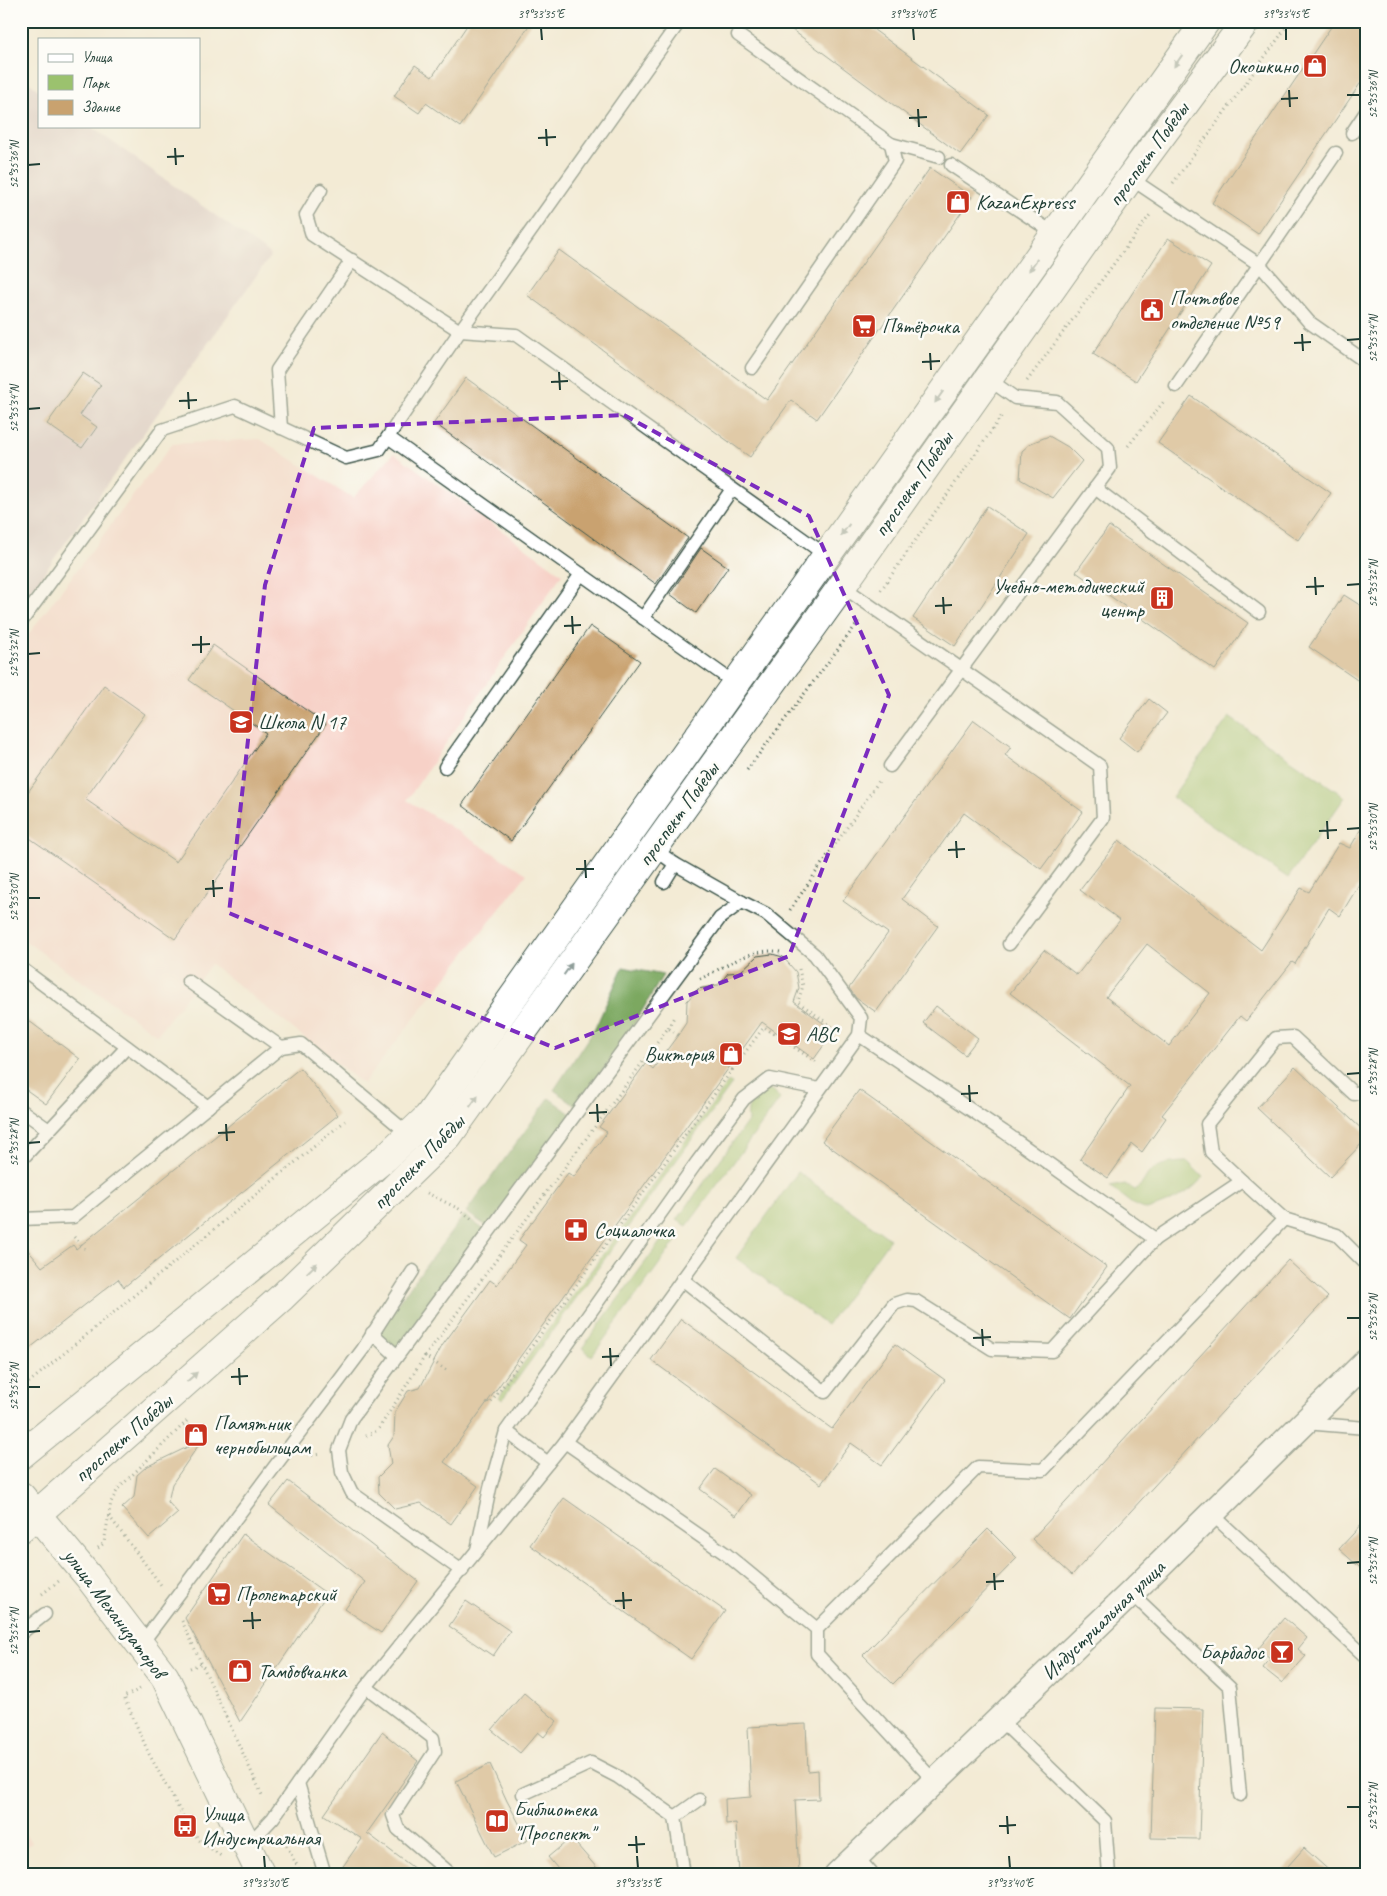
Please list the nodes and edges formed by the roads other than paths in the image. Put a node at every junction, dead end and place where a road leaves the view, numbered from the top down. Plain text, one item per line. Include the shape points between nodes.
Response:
1 (680, 21) edge
2 (1246, 21) edge
3 (1198, 24) edge
4 (738, 35) dead end
5 (1366, 112) edge
6 (1352, 133) dead end
7 (891, 144) junction
8 (1336, 153) dead end
9 (939, 157) dead end
10 (951, 165) dead end
11 (1130, 178) junction
12 (320, 190) dead end
13 (1055, 234) junction
14 (352, 260) junction
15 (1260, 265) junction
16 (460, 331) junction
17 (1366, 362) edge
18 (752, 368) dead end
19 (987, 378) junction
20 (1176, 386) road end
21 (281, 428) junction
22 (388, 437) junction
23 (1096, 488) junction
24 (732, 489) junction
25 (827, 556) junction
26 (581, 574) junction
27 (842, 586) junction
28 (1259, 612) dead end
29 (643, 618) junction
30 (21, 622) edge
31 (962, 670) junction
32 (736, 684) junction
33 (890, 766) road end
34 (445, 767) dead end
35 (653, 848) junction
36 (676, 864) junction
37 (664, 882) dead end
38 (742, 902) junction
39 (1009, 944) dead end
40 (21, 968) edge
41 (188, 981) dead end
42 (859, 1035) junction
43 (127, 1046) junction
44 (281, 1047) junction
45 (819, 1089) junction
46 (1366, 1090) edge
47 (208, 1106) junction
48 (21, 1110) edge
49 (49, 1130) junction
50 (410, 1136) junction
51 (21, 1160) edge
52 (1242, 1181) junction
53 (21, 1219) edge
54 (1284, 1219) junction
55 (1155, 1239) junction
56 (1366, 1264) edge
57 (413, 1271) dead end
58 (682, 1279) junction
59 (372, 1334) junction
60 (397, 1356) junction
61 (1366, 1362) edge
62 (1305, 1423) junction
63 (1366, 1428) edge
64 (506, 1431) junction
65 (565, 1442) junction
66 (21, 1455) edge
67 (548, 1463) junction
68 (27, 1512) edge
69 (1212, 1514) junction
70 (476, 1552) junction
71 (462, 1570) junction
72 (1131, 1593) junction
73 (45, 1614) dead end
74 (817, 1628) junction
75 (21, 1633) edge
76 (142, 1643) junction
77 (1366, 1657) edge
78 (366, 1687) junction
79 (1000, 1720) junction
80 (935, 1782) junction
81 (298, 1783) junction
82 (523, 1794) dead end
83 (1240, 1795) dead end
84 (699, 1800) dead end
85 (675, 1817) junction
86 (235, 1852) junction
87 (865, 1866) edge
88 (261, 1875) edge
89 (326, 1875) edge
90 (452, 1875) edge
91 (684, 1875) edge
92 (837, 1875) edge
93 (1109, 1875) edge

1 - 16 lane
2 - 11 main road, проспект Победы
3 -> 13 main road, проспект Победы
4 - 7 lane
5 - 6 lane
7 - 9 lane
7 - 18 lane via 895,162
8 - 15 lane
10 - 13 lane
11 - 15 lane
11 - 19 main road, проспект Победы
12 - 14 lane via 306,215 312,235
13 -> 25 main road, проспект Победы
14 - 16 lane
14 - 21 lane via 277,370
15 - 17 lane via 1309,322
15 - 20 lane
16 - 22 lane
16 - 24 lane via 516,335
19 - 23 lane via 1014,398 1057,402 1108,448 1110,468
19 - 27 main road, проспект Победы
21 - 22 lane via 346,458 379,450
21 - 30 lane via 235,406 162,430
22 - 26 lane
23 - 28 lane
23 - 31 lane
24 - 25 lane
24 - 29 lane
25 - 32 main road, проспект Победы
26 - 29 lane
26 - 34 lane
27 - 31 lane
27 - 35 main road, проспект Победы
29 - 32 lane
31 - 33 lane
31 - 39 lane via 1100,766 1103,818
32 - 50 main road, проспект Победы via 428,1117
35 - 36 lane
68 -> 35 main road, проспект Победы via 282,1297 448,1136
36 - 37 lane
36 - 38 lane
38 - 42 lane via 766,914 814,955 861,1018
38 - 60 lane via 720,918
40 - 43 lane
41 - 44 lane
42 - 45 lane
42 - 55 lane
43 - 47 lane
43 - 49 lane
44 - 47 lane
44 - 50 lane via 301,1044
45 - 58 lane
45 - 64 lane via 770,1079 744,1099
46 - 52 lane via 1354,1094 1293,1037 1276,1038 1207,1124 1211,1152
47 - 53 lane via 74,1217
48 - 49 lane
49 - 51 lane
50 - 66 main road, проспект Победы
52 - 54 lane
52 - 55 lane
54 - 56 lane via 1337,1235
54 - 74 lane via 1043,1470 978,1467
55 - 58 lane via 1052,1351 992,1349 916,1302 906,1300 894,1304 825,1392
57 - 59 lane
58 - 65 lane
59 - 60 lane
59 - 76 lane
60 - 71 lane via 351,1419 339,1450 342,1472 352,1493
61 - 62 street, Индустриальная улица
62 - 63 lane
62 - 69 street, Индустриальная улица
64 - 67 lane
64 - 70 lane
65 - 67 lane
65 - 74 lane via 726,1554
67 - 70 lane
68 - 76 main road, улица Механизаторов
69 - 72 street, Индустриальная улица
69 - 77 lane
70 - 71 lane
71 - 78 lane
72 - 79 street, Индустриальная улица
72 - 83 lane via 1230,1687
73 - 75 lane
74 - 80 lane via 817,1654
76 - 86 main road, улица Механизаторов via 166,1677
78 - 81 lane
78 - 90 lane via 433,1738 435,1751 393,1815 398,1829
79 - 80 street, Индустриальная улица
79 - 93 lane via 1105,1821
80 - 87 street, Индустриальная улица
81 - 86 lane via 273,1818
81 - 89 lane
82 - 85 lane via 591,1763 618,1777
84 - 85 lane
85 - 91 lane
86 - 88 main road, улица Механизаторов
87 - 92 street, Индустриальная улица

